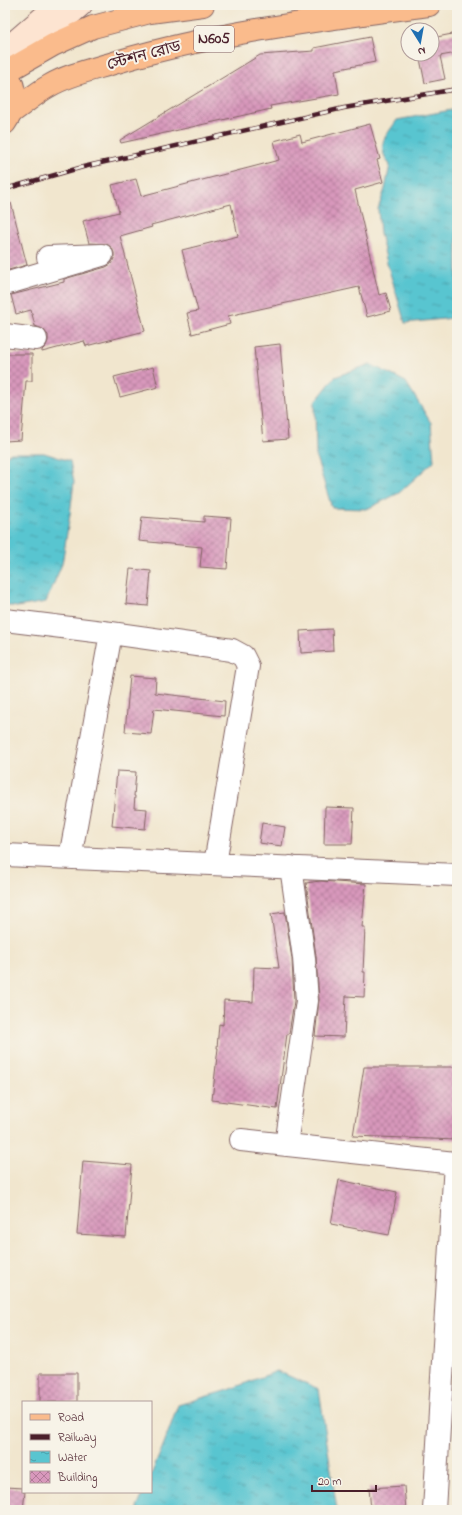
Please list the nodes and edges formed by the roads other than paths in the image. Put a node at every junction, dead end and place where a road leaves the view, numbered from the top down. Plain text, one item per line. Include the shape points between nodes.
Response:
1 (57, 5) edge
2 (81, 5) edge
3 (203, 5) edge
4 (429, 5) edge
5 (144, 9) edge
6 (5, 50) edge
7 (5, 71) edge
8 (8, 117) edge
9 (48, 257) dead end
10 (5, 284) edge
11 (5, 335) edge
12 (36, 339) dead end
13 (5, 620) edge
14 (111, 633) junction
15 (5, 855) edge
16 (70, 858) junction
17 (215, 864) junction
18 (291, 867) junction
19 (457, 875) edge
20 (241, 1140) dead end
21 (286, 1145) junction
22 (434, 1510) edge

1 - 6 main road
2 - 7 main road
3 - 5 main road, N605
4 - 8 main road, স্টেশন রোড / N605 via 270,28 143,54 49,86
5 - 7 main road, N605 via 93,27
7 - 8 main road, N605 via 15,91 15,102
9 - 10 street via 102,255
11 - 12 street
13 - 14 street
14 - 16 street
14 - 17 street via 232,650 242,656 248,666
15 - 16 street
16 - 17 street
17 - 18 street
18 - 19 street
18 - 21 street via 304,958 307,1001
20 - 21 street
21 - 22 street via 455,1163

